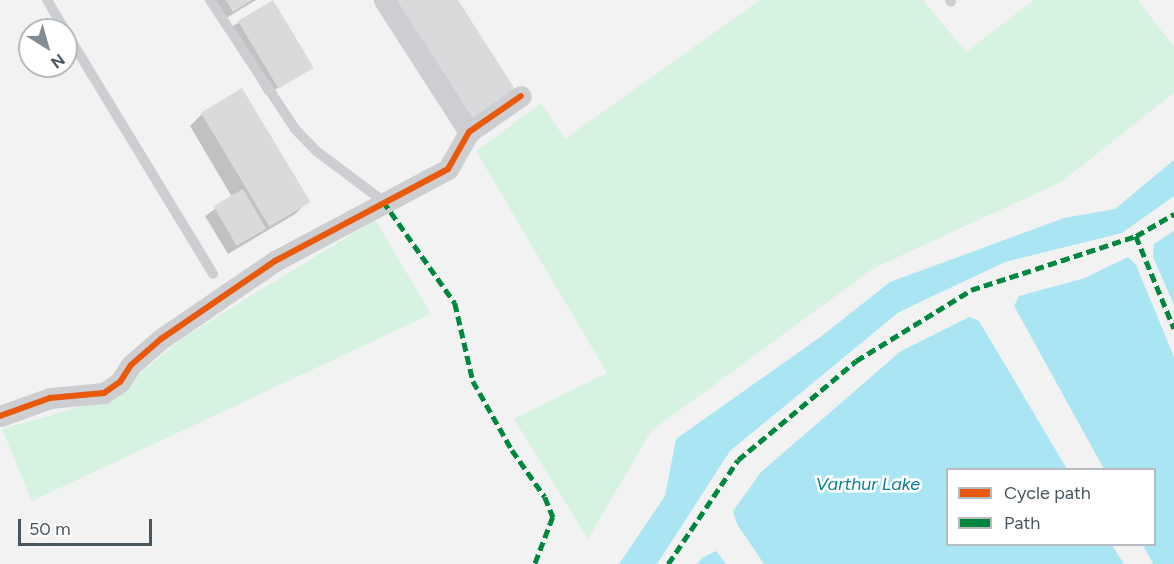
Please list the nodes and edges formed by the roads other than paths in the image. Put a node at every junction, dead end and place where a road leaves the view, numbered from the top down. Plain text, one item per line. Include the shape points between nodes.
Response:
1 (47, 0) edge
2 (210, 0) edge
3 (384, 0) edge
4 (57, 18) edge
5 (78, 52) edge
6 (521, 96) dead end
7 (469, 132) junction
8 (382, 201) junction
9 (213, 274) dead end
10 (0, 416) edge

1 - 4 lane
2 - 8 lane via 295,129 315,150
3 - 7 street
5 - 9 lane
6 - 7 street
7 - 8 street via 448,169
8 - 10 street via 275,261 161,339 131,365 120,382 104,393 50,398

